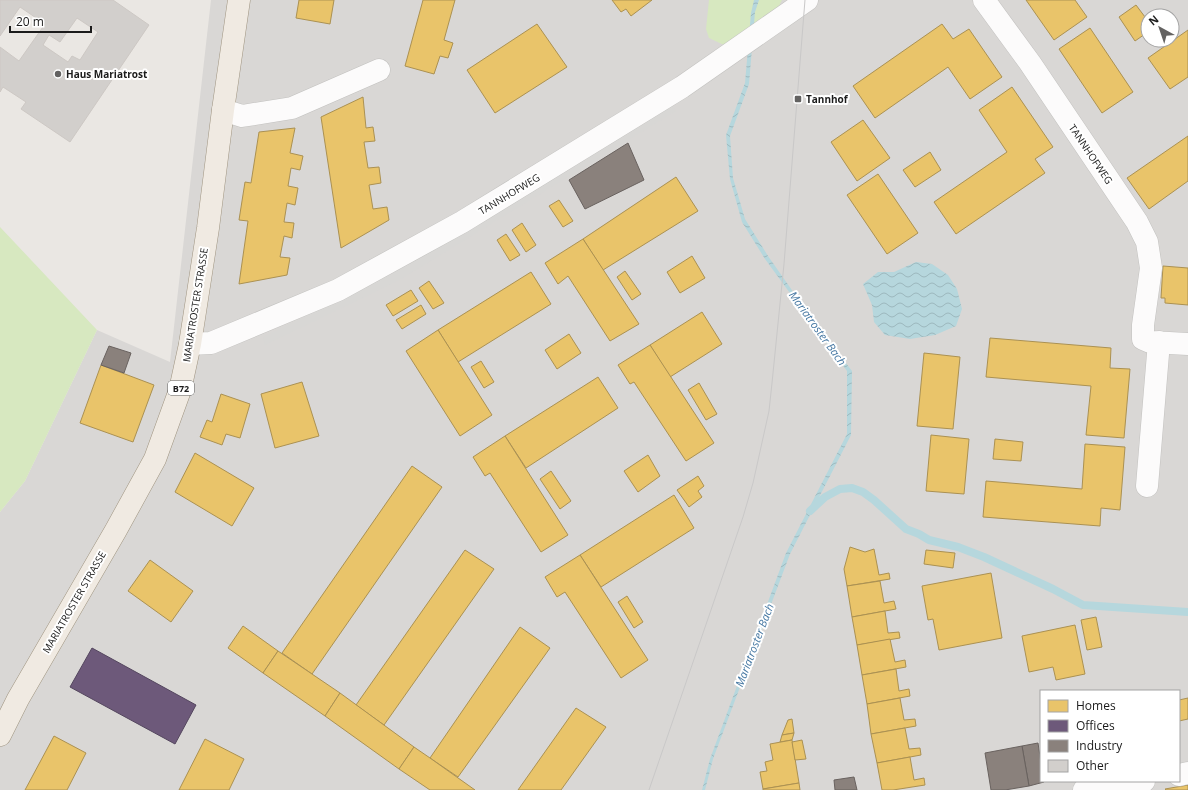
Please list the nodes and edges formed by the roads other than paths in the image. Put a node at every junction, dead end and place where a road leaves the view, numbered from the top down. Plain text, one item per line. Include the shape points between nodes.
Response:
1 (239, 0) edge
2 (807, 0) edge
3 (984, 0) edge
4 (379, 70) dead end
5 (223, 110) junction
6 (1159, 342) junction
7 (190, 344) junction
8 (1188, 344) edge
9 (1147, 486) dead end
10 (0, 735) edge
11 (1137, 782) edge
12 (1084, 790) edge

1 - 5 main road, MARIATROSTER STRASSE / B72
2 - 7 street, TANNHOFWEG via 682,87 462,222 338,290 211,343
3 - 6 street, TANNHOFWEG via 1035,70 1137,222 1147,242 1151,268 1142,325 1143,339
4 - 5 street via 292,108 242,116
5 - 7 main road, MARIATROSTER STRASSE / B72
6 - 8 street
6 - 9 street
7 - 10 main road, MARIATROSTER STRASSE / B72 via 180,390 155,459
11 - 12 street

